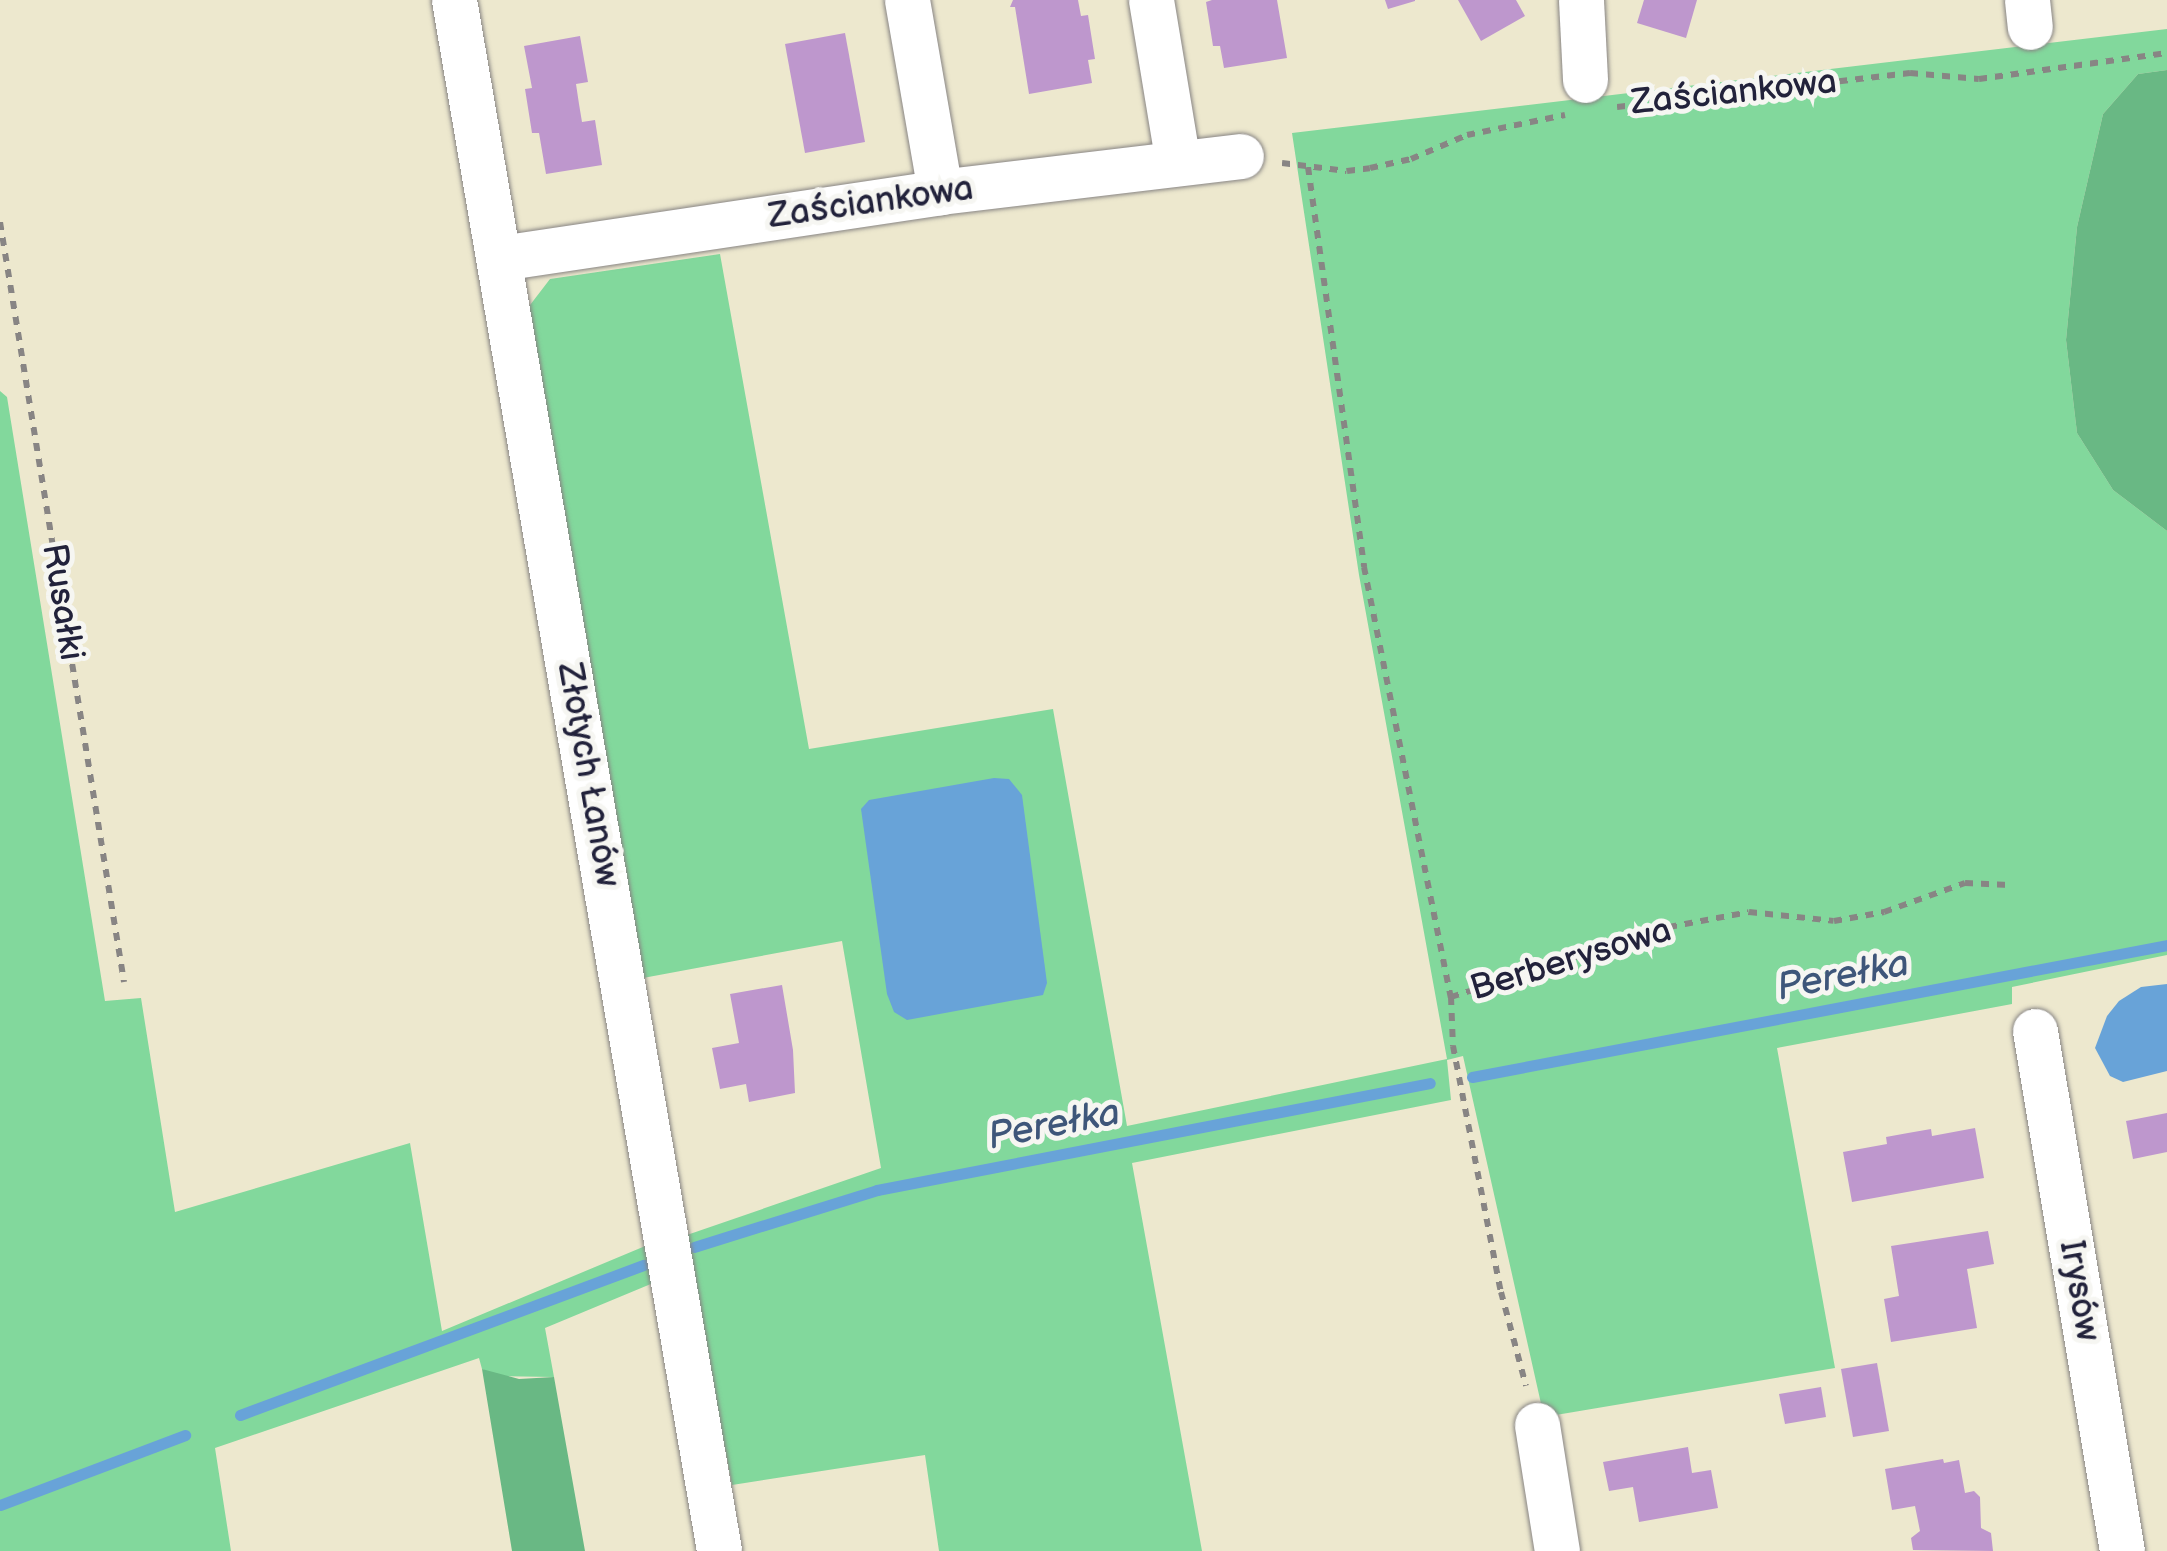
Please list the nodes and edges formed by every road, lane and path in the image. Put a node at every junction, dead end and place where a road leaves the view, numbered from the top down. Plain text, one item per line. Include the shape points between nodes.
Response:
1 (454, 0) edge
2 (907, 0) edge
3 (1151, 0) edge
4 (1581, 0) edge
5 (2167, 53) edge
6 (1588, 100) junction
7 (1242, 156) dead end
8 (1178, 163) junction
9 (940, 192) junction
10 (0, 222) edge
11 (501, 258) junction
12 (2009, 885) dead end
13 (124, 982) dead end
14 (1451, 998) junction
15 (2036, 1031) dead end
16 (1537, 1425) joint
17 (718, 1551) edge
18 (1558, 1551) edge
19 (2122, 1551) edge

1 - 11 street, Złotych Łanów
2 - 9 street
3 - 8 street
4 - 6 street
5 - 6 path, Zaściankowa via 1978,79 1910,73
6 - 14 path, Zaściankowa via 1370,168 1308,167 1364,568
7 - 8 street, Zaściankowa
8 - 9 street, Zaściankowa
9 - 11 street, Zaściankowa
10 - 13 path, Rusałki
11 - 17 street, Złotych Łanów
12 - 14 path, Berberysowa via 1966,883 1834,922 1748,912 1669,927
14 - 16 path, Berberysowa via 1453,1046 1501,1292
15 - 19 street, Irysów
16 - 18 street

